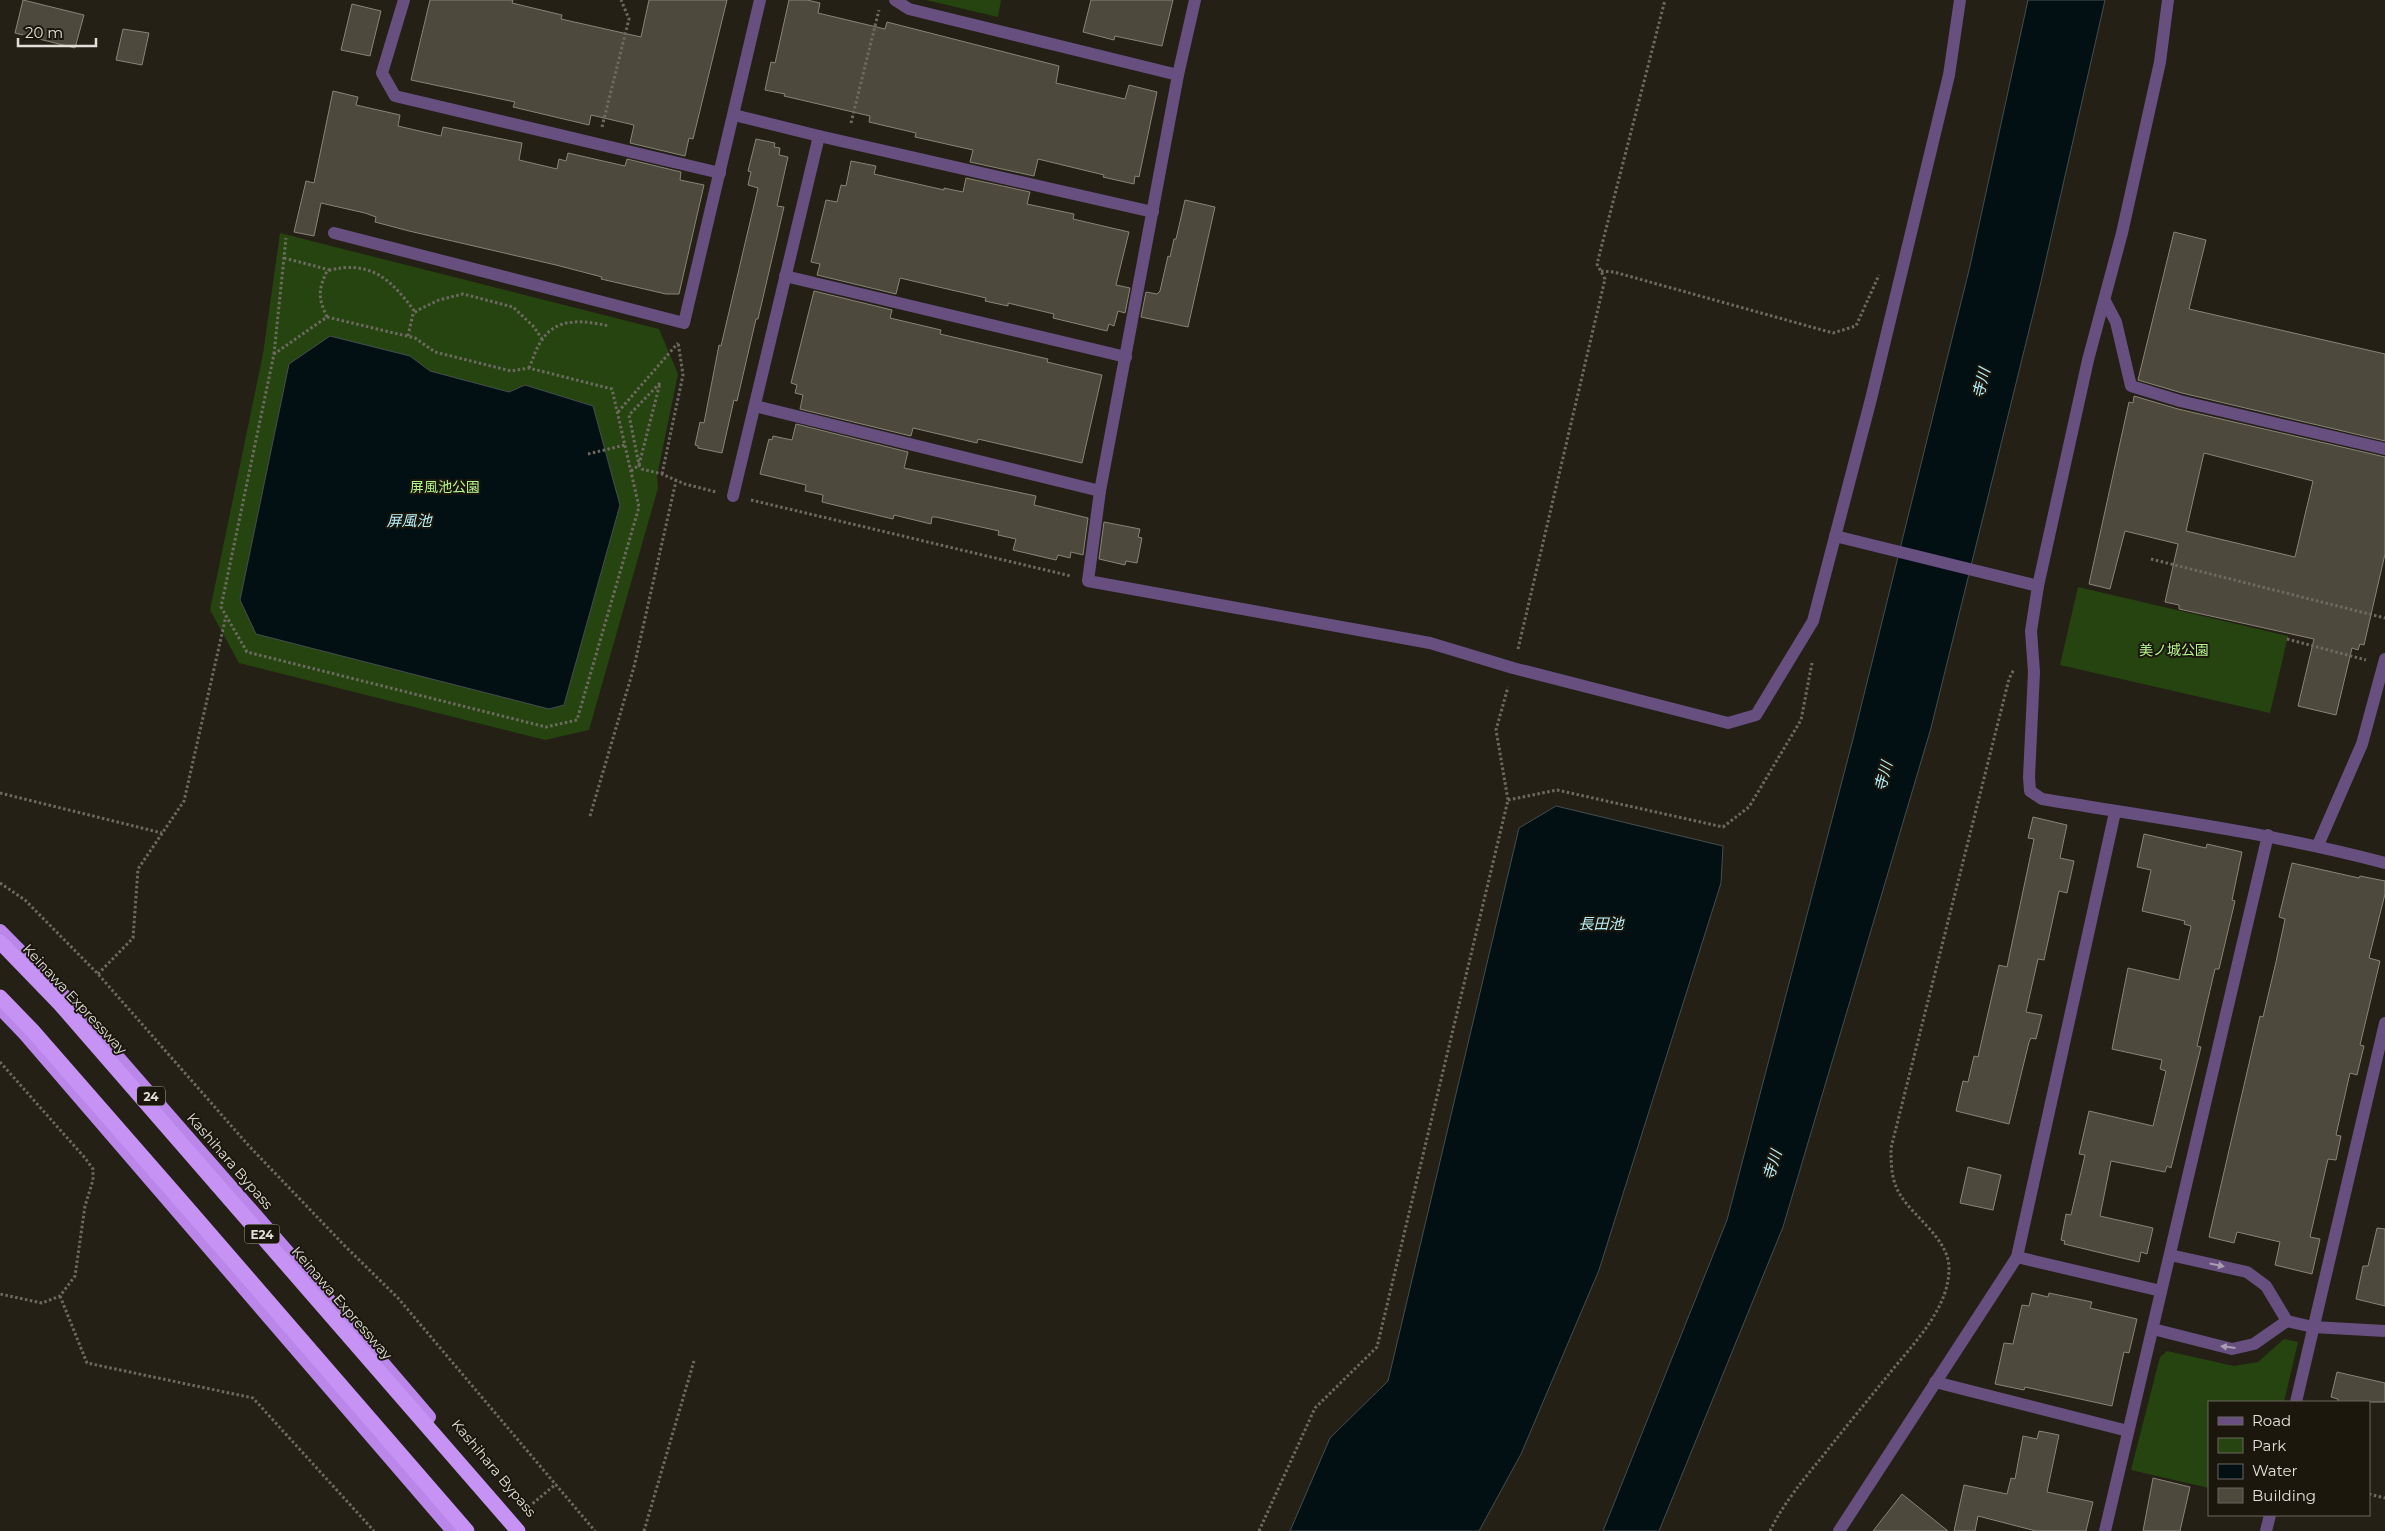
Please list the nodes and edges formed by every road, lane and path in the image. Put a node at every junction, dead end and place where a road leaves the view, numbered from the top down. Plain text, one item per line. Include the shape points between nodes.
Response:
1 (404, 0) edge
2 (621, 0) edge
3 (760, 0) edge
4 (1195, 0) edge
5 (1665, 0) edge
6 (1960, 0) edge
7 (2168, 0) edge
8 (890, 3) edge
9 (1178, 75) junction
10 (734, 115) junction
11 (819, 136) junction
12 (599, 142) junction
13 (846, 142) junction
14 (720, 173) junction
15 (1153, 212) junction
16 (334, 233) dead end
17 (286, 238) dead end
18 (284, 258) junction
19 (331, 270) junction
20 (1601, 271) junction
21 (1880, 274) dead end
22 (786, 276) junction
23 (2105, 302) junction
24 (416, 312) junction
25 (327, 317) junction
26 (617, 328) dead end
27 (408, 336) junction
28 (542, 339) junction
29 (670, 340) dead end
30 (274, 354) junction
31 (667, 356) dead end
32 (1126, 357) junction
33 (529, 368) junction
34 (755, 406) junction
35 (618, 412) junction
36 (625, 446) junction
37 (2385, 449) edge
38 (588, 454) dead end
39 (639, 466) junction
40 (631, 471) junction
41 (662, 474) junction
42 (676, 481) junction
43 (1100, 492) junction
44 (732, 496) junction
45 (1834, 536) junction
46 (2151, 559) dead end
47 (1088, 580) junction
48 (2038, 586) junction
49 (226, 615) junction
50 (2385, 618) edge
51 (2287, 639) dead end
52 (1813, 657) dead end
53 (2384, 662) edge
54 (2017, 663) dead end
55 (1513, 668) junction
56 (0, 793) edge
57 (1508, 800) junction
58 (2116, 812) junction
59 (590, 816) dead end
60 (162, 833) junction
61 (2268, 835) junction
62 (2318, 845) junction
63 (2385, 863) edge
64 (0, 884) edge
65 (0, 932) edge
66 (0, 942) edge
67 (98, 974) junction
68 (0, 997) edge
69 (0, 1008) edge
70 (2385, 1024) edge
71 (0, 1062) edge
72 (2170, 1255) junction
73 (2018, 1257) junction
74 (2161, 1291) junction
75 (0, 1294) edge
76 (60, 1296) junction
77 (2287, 1321) junction
78 (2313, 1328) junction
79 (2153, 1329) junction
80 (2385, 1331) edge
81 (694, 1361) dead end
82 (1935, 1382) junction
83 (2296, 1401) edge
84 (2128, 1431) junction
85 (2370, 1494) edge
86 (2385, 1498) edge
87 (2270, 1516) edge
88 (374, 1531) edge
89 (453, 1531) edge
90 (467, 1531) edge
91 (518, 1531) edge
92 (526, 1531) edge
93 (595, 1531) edge
94 (644, 1531) edge
95 (1259, 1531) edge
96 (1770, 1531) edge
97 (1839, 1531) edge
98 (2104, 1531) edge
99 (2266, 1531) edge

1 - 12 street via 382,74 395,96
2 - 12 path via 628,19
3 - 10 street
4 - 9 street
5 - 20 path via 1600,255 1598,264
6 - 45 street via 1948,75 1871,399
7 - 23 street via 2160,62
8 - 9 street
8 - 13 path via 878,11
9 - 15 street
10 - 11 street
10 - 14 street
11 - 13 street
11 - 22 street
12 - 14 street
13 - 15 street
14 - 16 street via 684,323
15 - 32 street
17 - 18 path
18 - 19 path
18 - 30 path
19 - 24 path via 359,268 383,275
19 - 25 path via 327,271 320,287 321,304
20 - 21 path via 1833,333 1856,326
20 - 55 path via 1605,279
22 - 32 street
22 - 34 street
23 - 37 street via 2116,322 2131,386 2180,401
23 - 48 street via 2088,360
24 - 27 path
24 - 28 path via 439,300 463,294 487,298 513,307
25 - 27 path
25 - 30 path
26 - 28 path via 578,320 558,326
27 - 33 path via 436,352 511,371
28 - 33 path
29 - 41 path via 679,342 683,375
30 - 49 path via 221,607
31 - 35 path
32 - 43 street
33 - 35 path via 612,389
34 - 43 street
34 - 44 street
35 - 36 path
36 - 38 path
36 - 40 path
39 - 39 path via 650,419 660,383 629,415
39 - 40 path
39 - 41 path
40 - 49 path via 639,507 577,720 546,727 247,652
41 - 42 path
42 - 44 path
42 - 59 path via 634,667
43 - 47 street
44 - 47 path
45 - 48 street
45 - 55 street via 1813,621 1756,716 1728,724
46 - 50 path
47 - 55 street via 1430,643
48 - 58 street via 2031,631 2034,672 2030,792 2042,799
49 - 60 path via 184,801
51 - 53 path
52 - 57 path via 1801,720 1749,807 1723,827 1557,790
53 - 62 street via 2362,744
54 - 96 path via 2010,679 1891,1148 1892,1174 1900,1195 1944,1249 1949,1265 1947,1288 1928,1326 1807,1476 1776,1517
55 - 57 path via 1496,730
56 - 60 path
57 - 95 path via 1377,1347 1315,1408
58 - 61 street
58 - 73 street
60 - 67 path via 138,869 133,938
61 - 62 street
61 - 72 street
62 - 63 street
64 - 67 path via 25,900
65 - 92 highway, Kashihara Bypass / 24, bridge via 67,999
66 - 91 highway, Keinawa Expressway / E24, bridge via 99,1048
67 - 93 path via 248,1146 398,1298
68 - 90 highway, E24
69 - 89 highway
70 - 78 street
71 - 76 path via 92,1169 93,1180 85,1206 75,1276
72 - 74 street
72 -> 77 street via 2248,1272 2266,1286
73 - 74 street
73 - 82 street
74 - 79 street
75 - 76 path via 42,1303
76 - 88 path via 86,1363 253,1398
77 - 78 street
77 -> 79 street via 2254,1344 2232,1349
78 - 80 street
78 - 83 street
79 - 84 street
81 - 94 path
82 - 84 street
82 - 97 street
84 - 98 street
85 - 86 path
87 - 99 street

